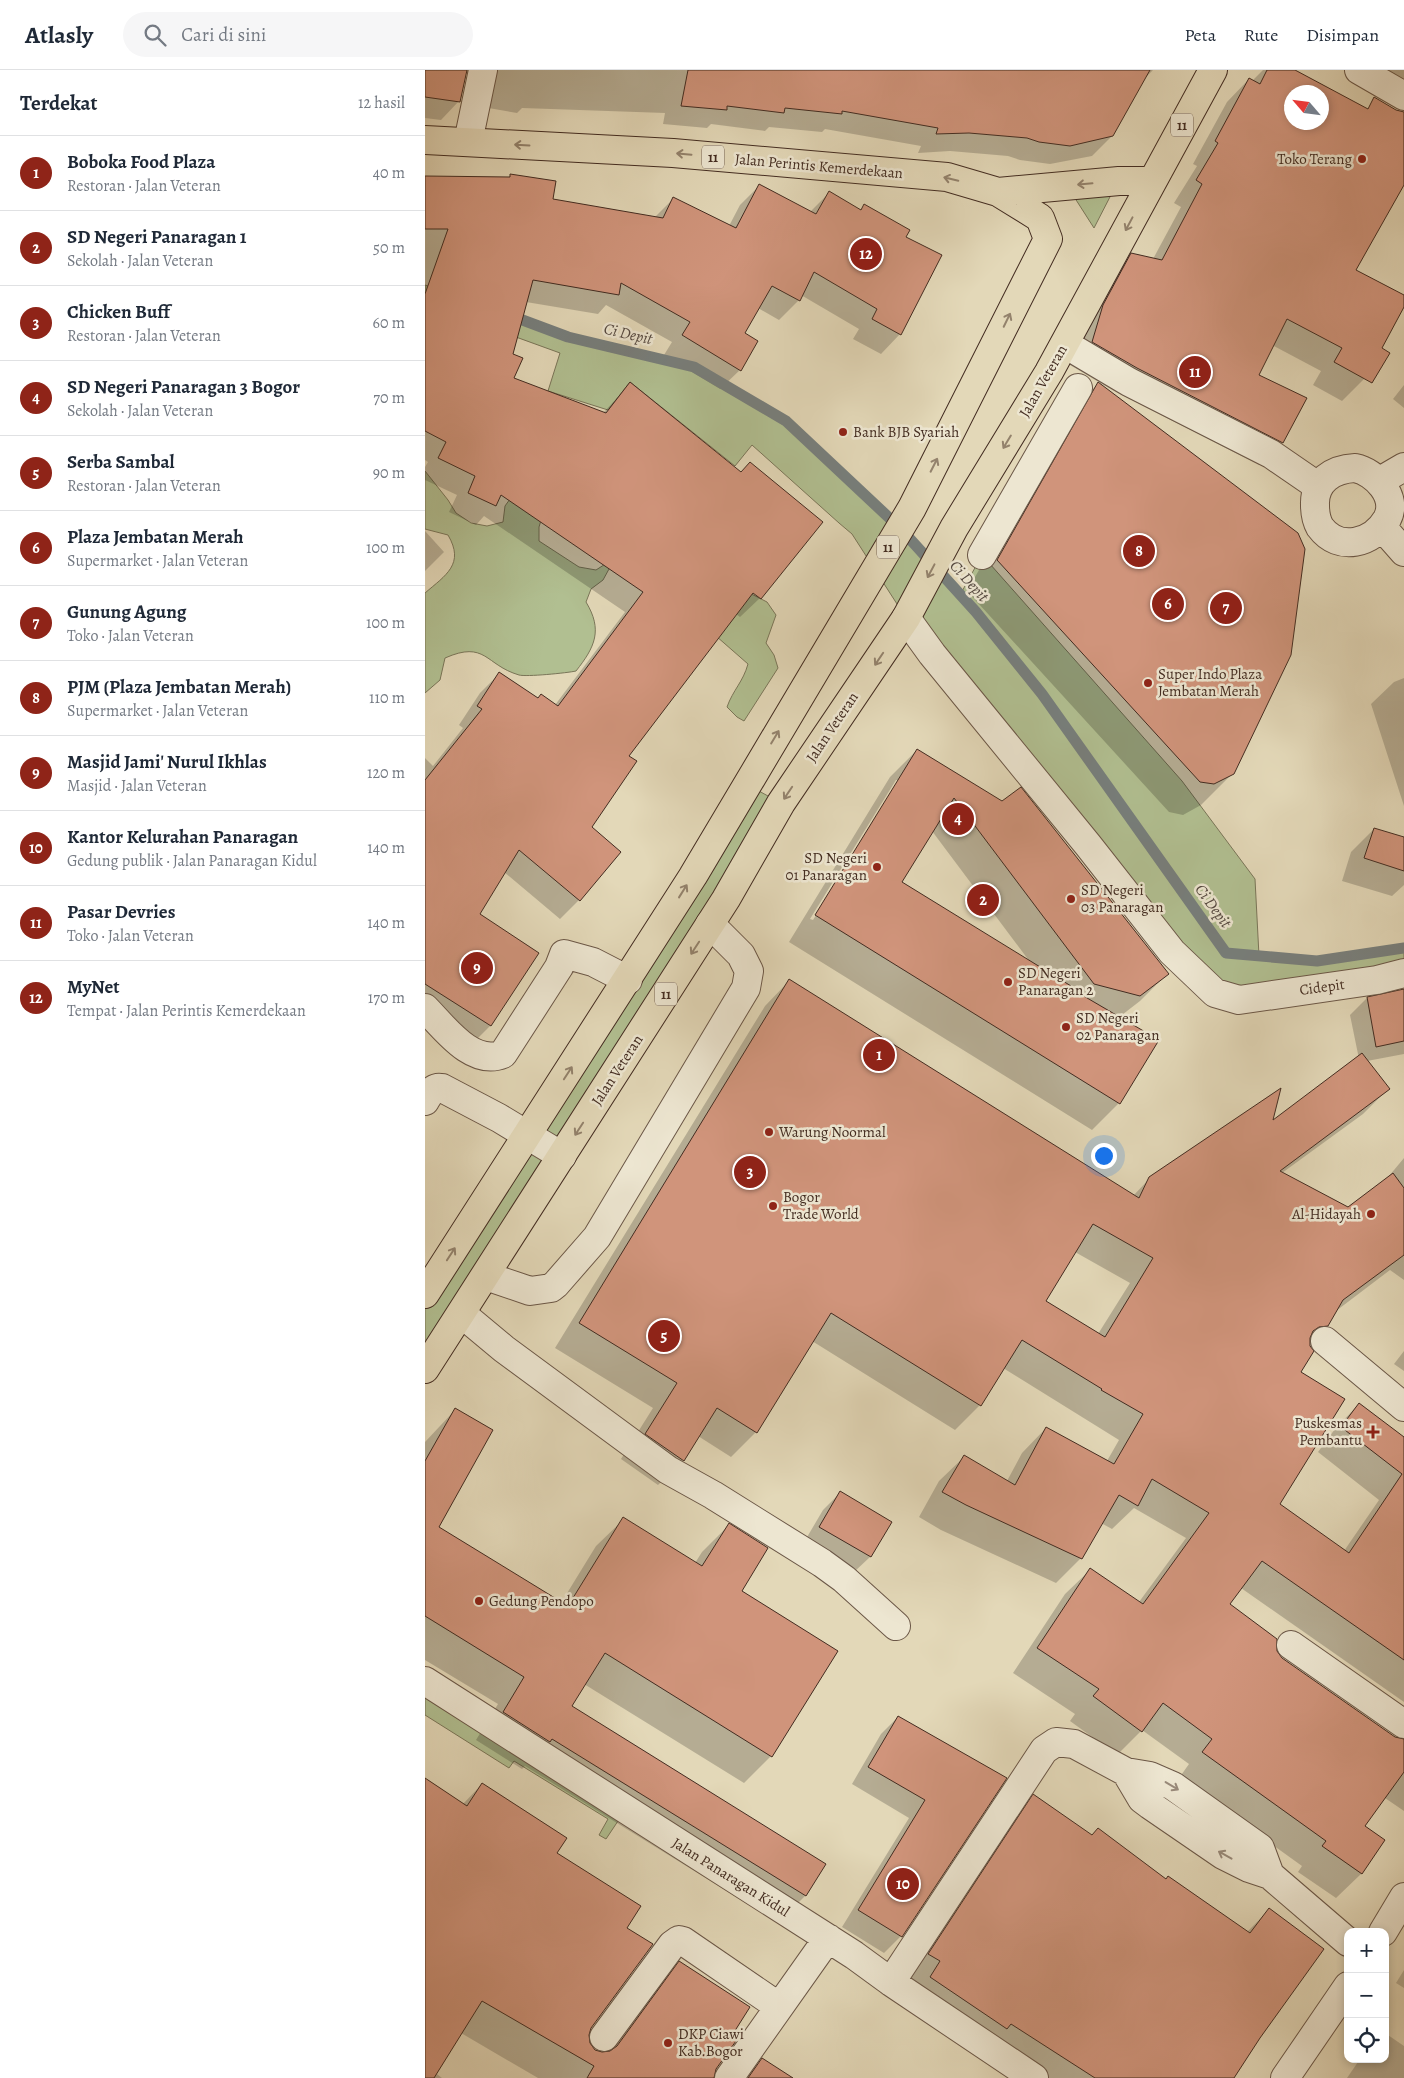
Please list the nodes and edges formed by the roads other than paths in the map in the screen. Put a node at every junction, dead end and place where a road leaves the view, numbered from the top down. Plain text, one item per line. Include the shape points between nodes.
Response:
1 (483, 70) edge
2 (1213, 70) edge
3 (1359, 70) edge
4 (1404, 96) edge
5 (425, 140) edge
6 (468, 142) junction
7 (1152, 181) junction
8 (998, 192) junction
9 (1065, 344) junction
10 (1078, 388) dead end
11 (1404, 467) edge
12 (1380, 481) junction
13 (1319, 487) junction
14 (1382, 527) junction
15 (1404, 552) edge
16 (981, 555) dead end
17 (906, 618) junction
18 (710, 924) junction
19 (1404, 973) edge
20 (628, 980) junction
21 (425, 1008) edge
22 (425, 1100) edge
23 (528, 1135) junction
24 (562, 1156) junction
25 (486, 1276) junction
26 (425, 1294) edge
27 (461, 1314) junction
28 (1325, 1342) dead end
29 (425, 1369) edge
30 (1404, 1407) edge
31 (896, 1626) dead end
32 (1291, 1645) dead end
33 (425, 1681) edge
34 (1404, 1724) edge
35 (1404, 1897) edge
36 (1385, 1928) edge
37 (828, 1938) junction
38 (1344, 1939) edge
39 (891, 1982) junction
40 (1344, 1992) edge
41 (778, 2006) junction
42 (604, 2037) dead end
43 (729, 2078) edge
44 (1034, 2078) edge
45 (1285, 2078) edge

1 - 6 street
2 - 7 main road, Jalan Veteran / 11
3 - 4 street
5 - 6 main road, Jalan Perintis Kemerdekaan / 11
8 -> 6 main road, Jalan Perintis Kemerdekaan / 11 via 947,177 673,153
7 -> 8 main road, Jalan Perintis Kemerdekaan / 11
7 -> 9 main road, Jalan Veteran / 11
20 -> 8 main road, 11 via 911,508 1048,239 1040,218
9 - 13 street via 1129,382 1271,454
9 -> 17 main road, Jalan Veteran / 11 via 954,528
10 - 16 street
11 - 12 street
12 - 13 street via 1365,470 1341,469 1329,475
12 - 14 street via 1388,498 1390,513
13 - 14 street via 1314,498 1315,514 1320,526 1331,537 1344,542 1361,542
14 - 15 street
17 -> 18 main road, Jalan Veteran / 11 via 781,803
17 - 19 street, Cidepit via 1172,952 1227,996 1377,980
18 -> 24 main road, Jalan Veteran / 11
18 - 25 street via 741,955 749,971 746,988 597,1237 551,1288 530,1291
20 - 21 street via 588,960 563,954 559,967 503,1054 494,1058 469,1051
23 -> 20 main road, 11
22 - 23 street via 431,1091 442,1088
23 - 24 street
26 -> 23 main road, 11
24 - 25 main road, Jalan Veteran / 11
25 - 27 main road, Jalan Veteran / 11
27 - 29 main road, Jalan Veteran / 11
27 - 31 street via 668,1470 822,1563
28 - 30 street
32 - 34 street
33 - 37 street, Jalan Panaragan Kidul
35 - 36 street
37 - 39 street, Jalan Panaragan Kidul
37 - 41 street
38 - 39 street via 1270,1874 1260,1848 1173,1786 1151,1776 1126,1772 1074,1744 1056,1742 1043,1750
39 - 44 street, Jalan Panaragan Kidul
40 - 45 street
41 - 42 street via 679,1940
41 - 43 street

